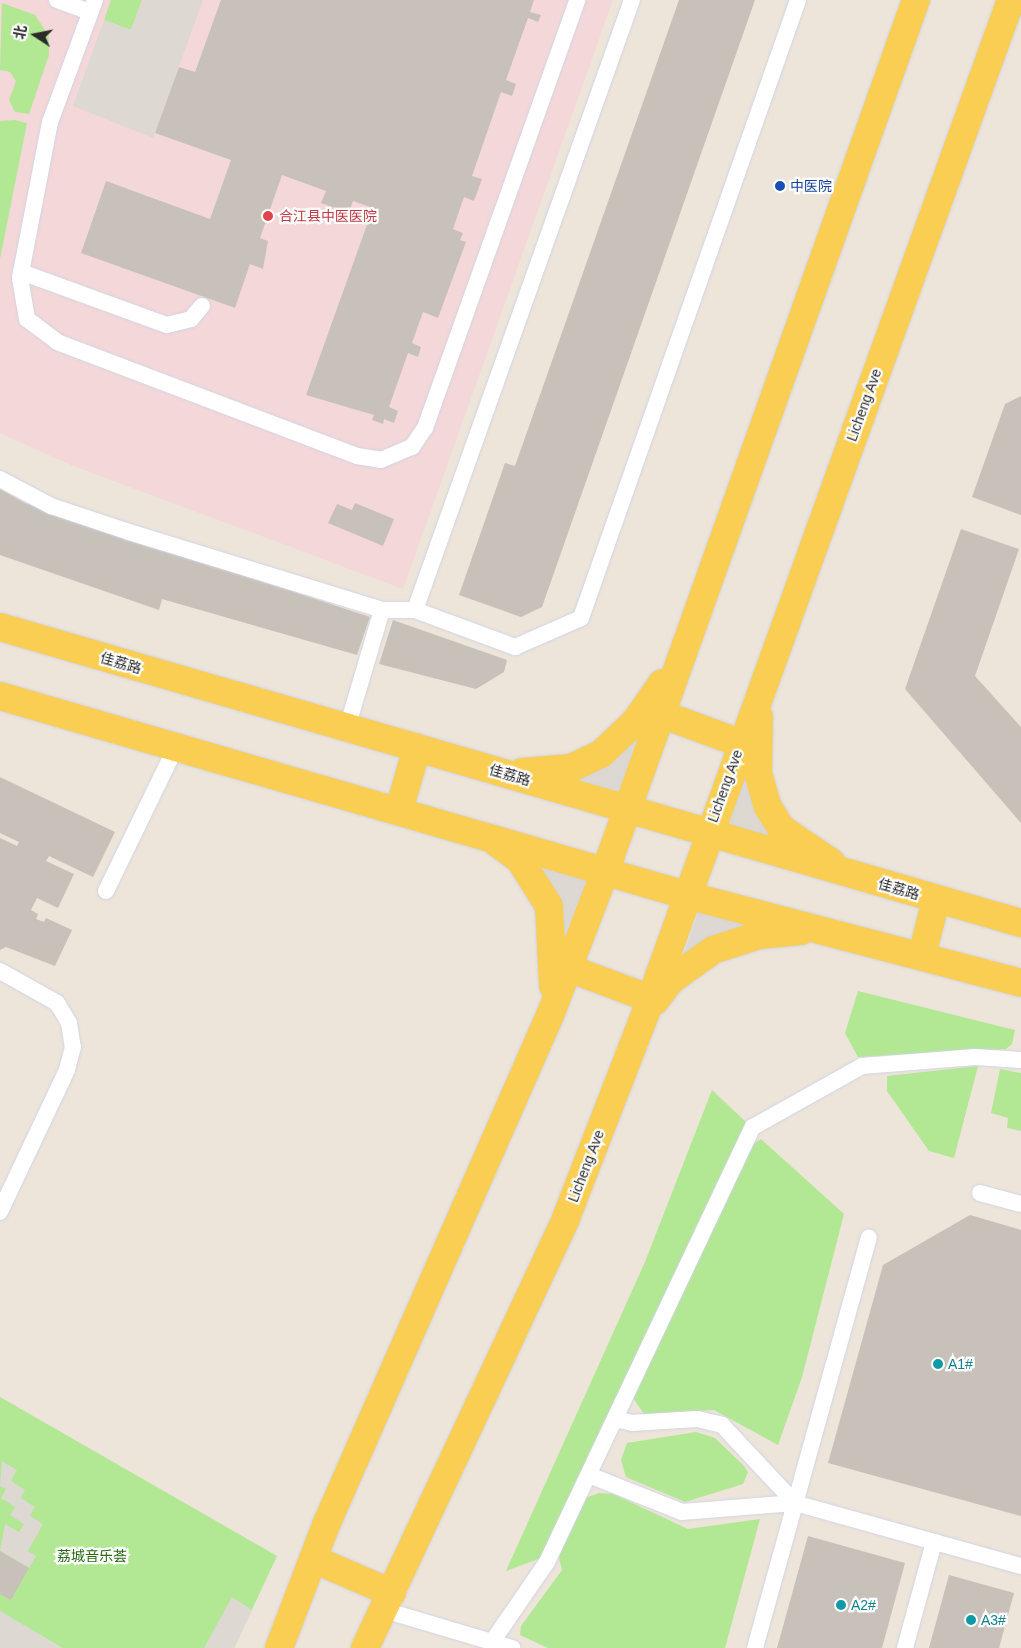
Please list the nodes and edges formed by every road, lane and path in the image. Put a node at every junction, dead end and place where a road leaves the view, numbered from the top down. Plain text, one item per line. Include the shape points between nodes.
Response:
1 (57, 0) edge
2 (577, 0) edge
3 (632, 0) edge
4 (798, 0) edge
5 (916, 0) edge
6 (1011, 0) edge
7 (92, 6) edge
8 (21, 272) junction
9 (202, 306) dead end
10 (0, 479) edge
11 (382, 610) junction
12 (415, 610) junction
13 (0, 627) edge
14 (688, 638) junction
15 (762, 684) junction
16 (0, 696) edge
17 (661, 714) junction
18 (347, 728) junction
19 (740, 743) junction
20 (176, 747) junction
21 (417, 748) junction
22 (500, 772) junction
23 (628, 809) junction
24 (399, 810) junction
25 (468, 830) junction
26 (706, 835) junction
27 (606, 869) junction
28 (863, 879) junction
29 (106, 891) dead end
30 (686, 895) junction
31 (936, 900) junction
32 (1021, 923) edge
33 (842, 934) junction
34 (922, 955) junction
35 (568, 968) junction
36 (0, 971) edge
37 (1021, 983) edge
38 (649, 1006) junction
39 (551, 1013) junction
40 (1021, 1059) edge
41 (980, 1193) dead end
42 (1021, 1204) edge
43 (0, 1212) edge
44 (869, 1238) dead end
45 (615, 1419) junction
46 (589, 1475) junction
47 (795, 1503) junction
48 (934, 1542) junction
49 (313, 1559) junction
50 (1021, 1566) edge
51 (388, 1601) junction
52 (492, 1642) junction
53 (279, 1648) edge
54 (365, 1648) edge
55 (512, 1648) edge
56 (755, 1648) edge
57 (905, 1648) edge

1 - 7 lane
2 - 8 lane via 425,428 403,453 369,460 45,337 22,306
3 - 12 lane
4 - 12 lane via 581,618 516,646
5 - 14 main road
6 - 15 main road, Licheng Ave
7 - 8 lane via 50,122
8 - 9 lane via 167,325 191,319
10 - 11 lane via 69,512
11 - 12 lane
11 - 18 lane
13 - 18 main road, 佳荔路
14 - 17 main road
14 - 22 main road via 635,722 601,754 571,768
15 - 19 main road, Licheng Ave
15 - 28 main road via 757,753 768,807 782,829
16 - 20 main road
17 - 19 main road
17 - 23 main road
18 - 21 main road, 佳荔路
19 - 26 main road, Licheng Ave
20 - 24 main road
20 - 29 lane
21 - 22 main road, 佳荔路
21 - 24 main road
22 - 23 main road, 佳荔路
23 - 26 main road, 佳荔路
23 - 27 main road
24 - 25 main road
25 - 27 main road
25 - 39 main road via 509,849 549,906 555,959
26 - 28 main road, 佳荔路
26 - 30 main road, Licheng Ave
27 - 30 main road
27 - 35 main road
28 - 31 main road, 佳荔路
30 - 33 main road
30 - 38 main road, Licheng Ave
31 - 32 main road, 佳荔路
31 - 34 main road
33 - 34 main road
33 - 38 main road via 786,930 729,943 690,964
34 - 37 main road
35 - 38 main road
35 - 39 main road
36 - 43 lane via 57,1003 70,1023 73,1047 67,1070
38 - 51 main road, Licheng Ave via 566,1218
39 - 49 main road
40 - 45 lane via 975,1056 862,1066 754,1127
41 - 42 lane
44 - 47 lane
45 - 46 lane
45 - 47 lane via 632,1424 697,1419 722,1426
46 - 47 lane via 682,1512
46 - 52 lane via 548,1562
47 - 48 lane
47 - 56 lane
48 - 50 lane
48 - 57 lane
49 - 51 main road
49 - 53 main road
51 - 52 lane
51 - 54 main road, Licheng Ave
52 - 55 lane

